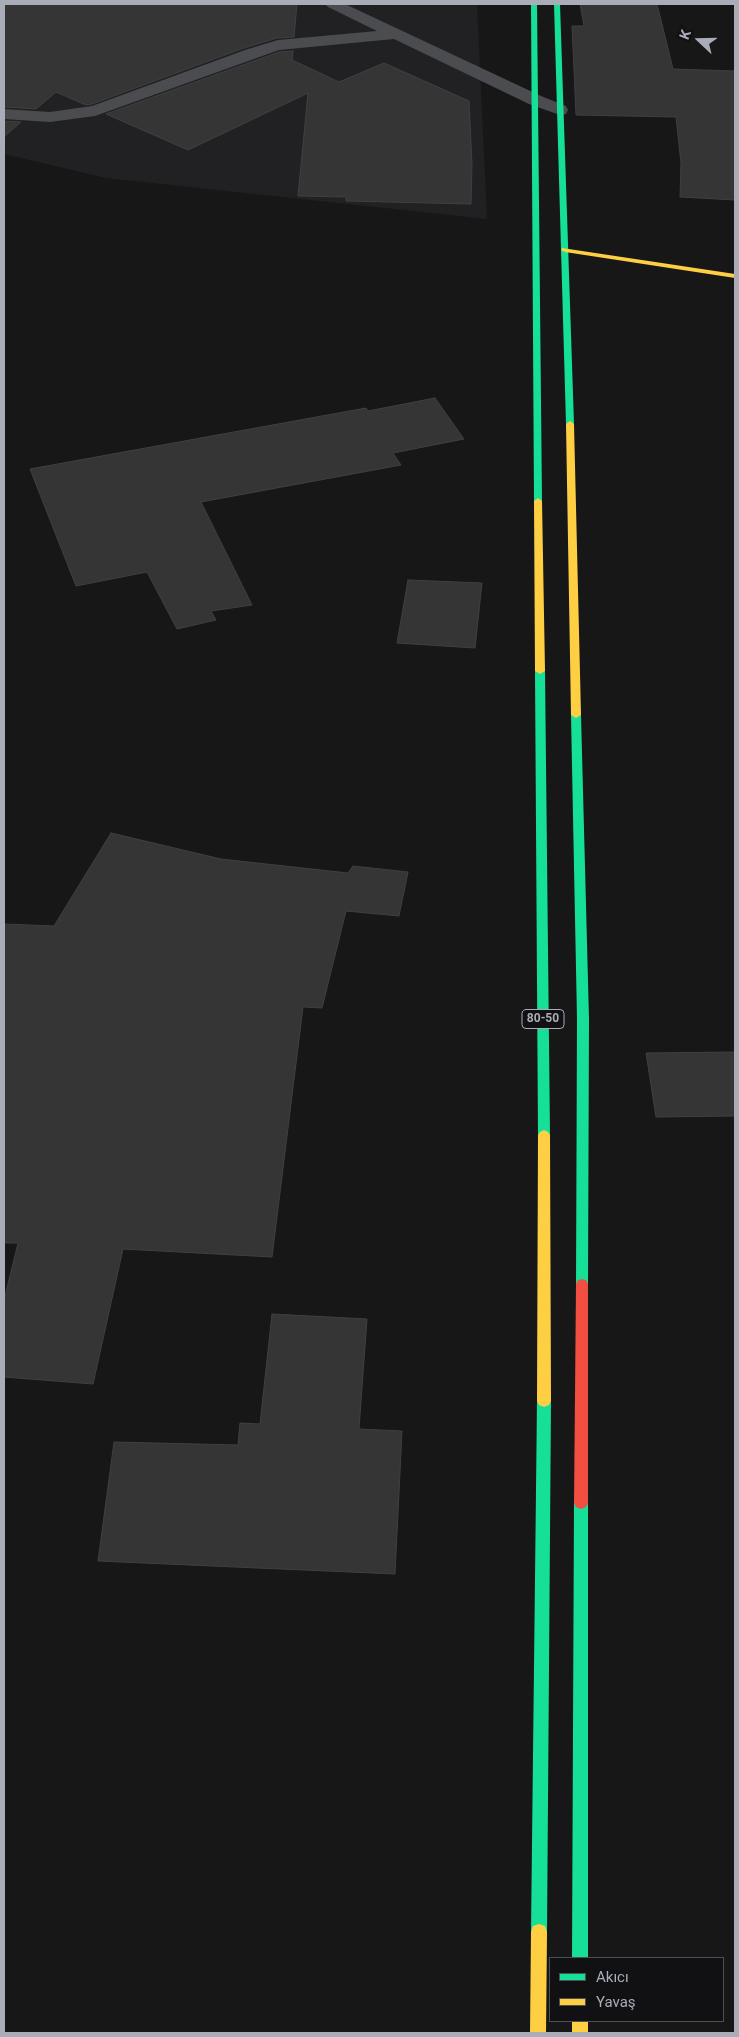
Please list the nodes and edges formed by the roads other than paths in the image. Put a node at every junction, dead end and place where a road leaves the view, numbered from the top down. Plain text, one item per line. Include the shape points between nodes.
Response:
1 (332, 4) edge
2 (534, 4) edge
3 (557, 4) edge
4 (397, 34) junction
5 (535, 100) junction
6 (560, 110) junction
7 (4, 114) edge
8 (565, 252) junction
9 (578, 254) junction
10 (735, 277) edge
11 (580, 1957) edge
12 (538, 2033) edge

1 - 4 lane
2 - 5 main road, 80-50
3 - 6 main road
4 - 5 lane
4 - 7 lane via 278,45 251,52 94,111 50,117
5 - 6 lane
5 - 12 main road, 80-50 via 545,1266
6 - 8 main road
8 - 9 main road
8 - 9 main road
8 - 11 main road via 583,1019
9 - 10 main road

